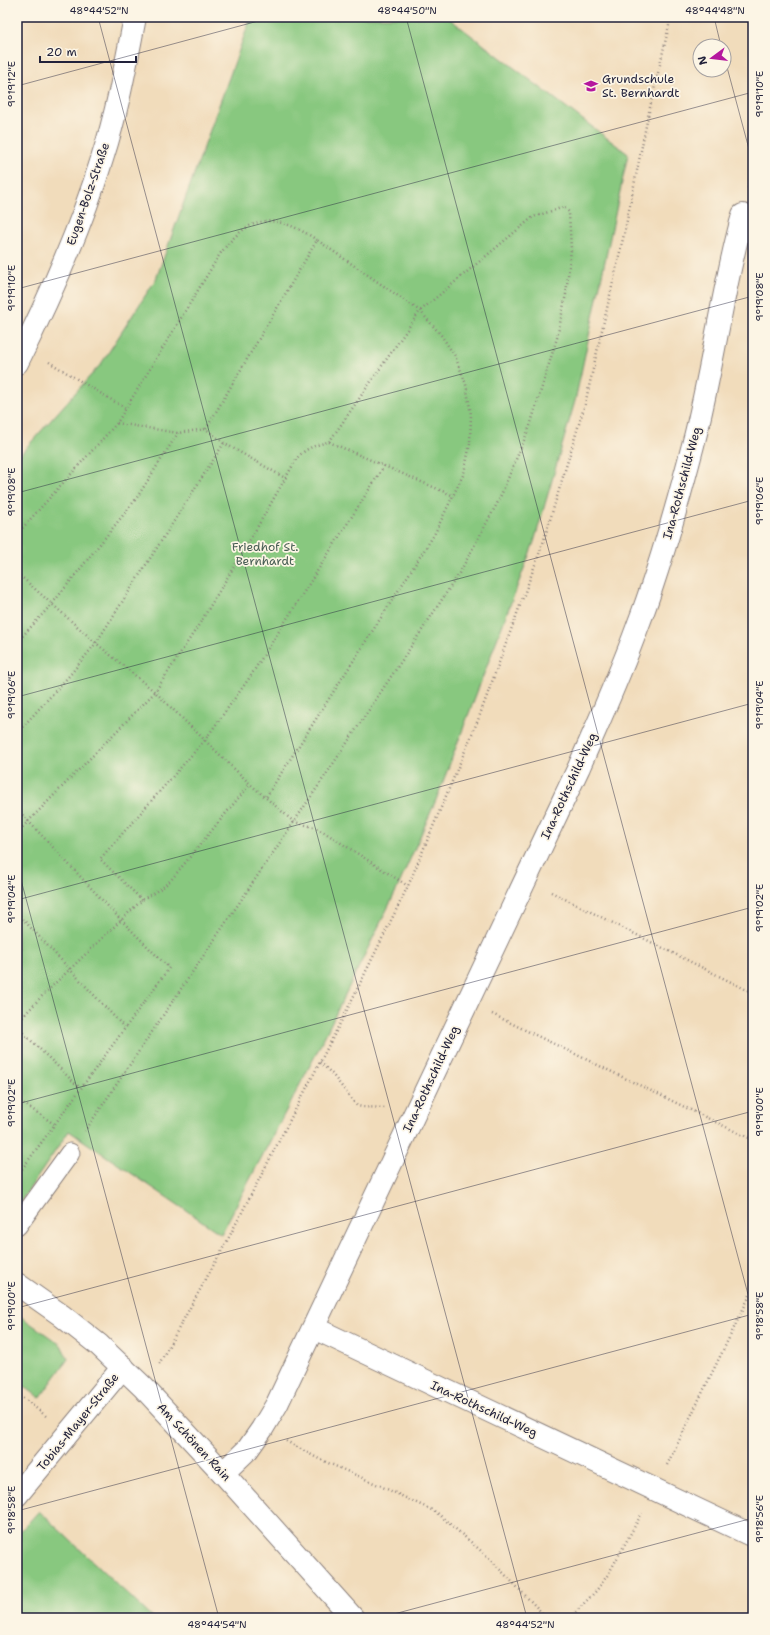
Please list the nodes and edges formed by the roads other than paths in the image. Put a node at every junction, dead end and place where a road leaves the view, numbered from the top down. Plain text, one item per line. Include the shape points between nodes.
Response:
1 (134, 17) edge
2 (743, 214) dead end
3 (21, 355) edge
4 (70, 1153) road end
5 (17, 1226) edge
6 (17, 1284) edge
7 (314, 1328) junction
8 (123, 1367) junction
9 (223, 1473) junction
10 (17, 1495) edge
11 (753, 1536) edge
12 (353, 1618) edge

1 - 3 street, Eugen-Bolz-Straße via 119,94 102,159 54,288
2 - 7 street, Ina-Rothschild-Weg via 732,253 693,444 656,575 637,628 579,767
4 - 5 lane
6 - 8 street, Am Schönen Rain via 80,1330
7 - 9 street, Ina-Rothschild-Weg via 262,1429 248,1449
7 - 11 street, Ina-Rothschild-Weg
8 - 9 street, Am Schönen Rain
8 - 10 street, Tobias-Mayer-Straße
9 - 12 street, Am Schönen Rain

